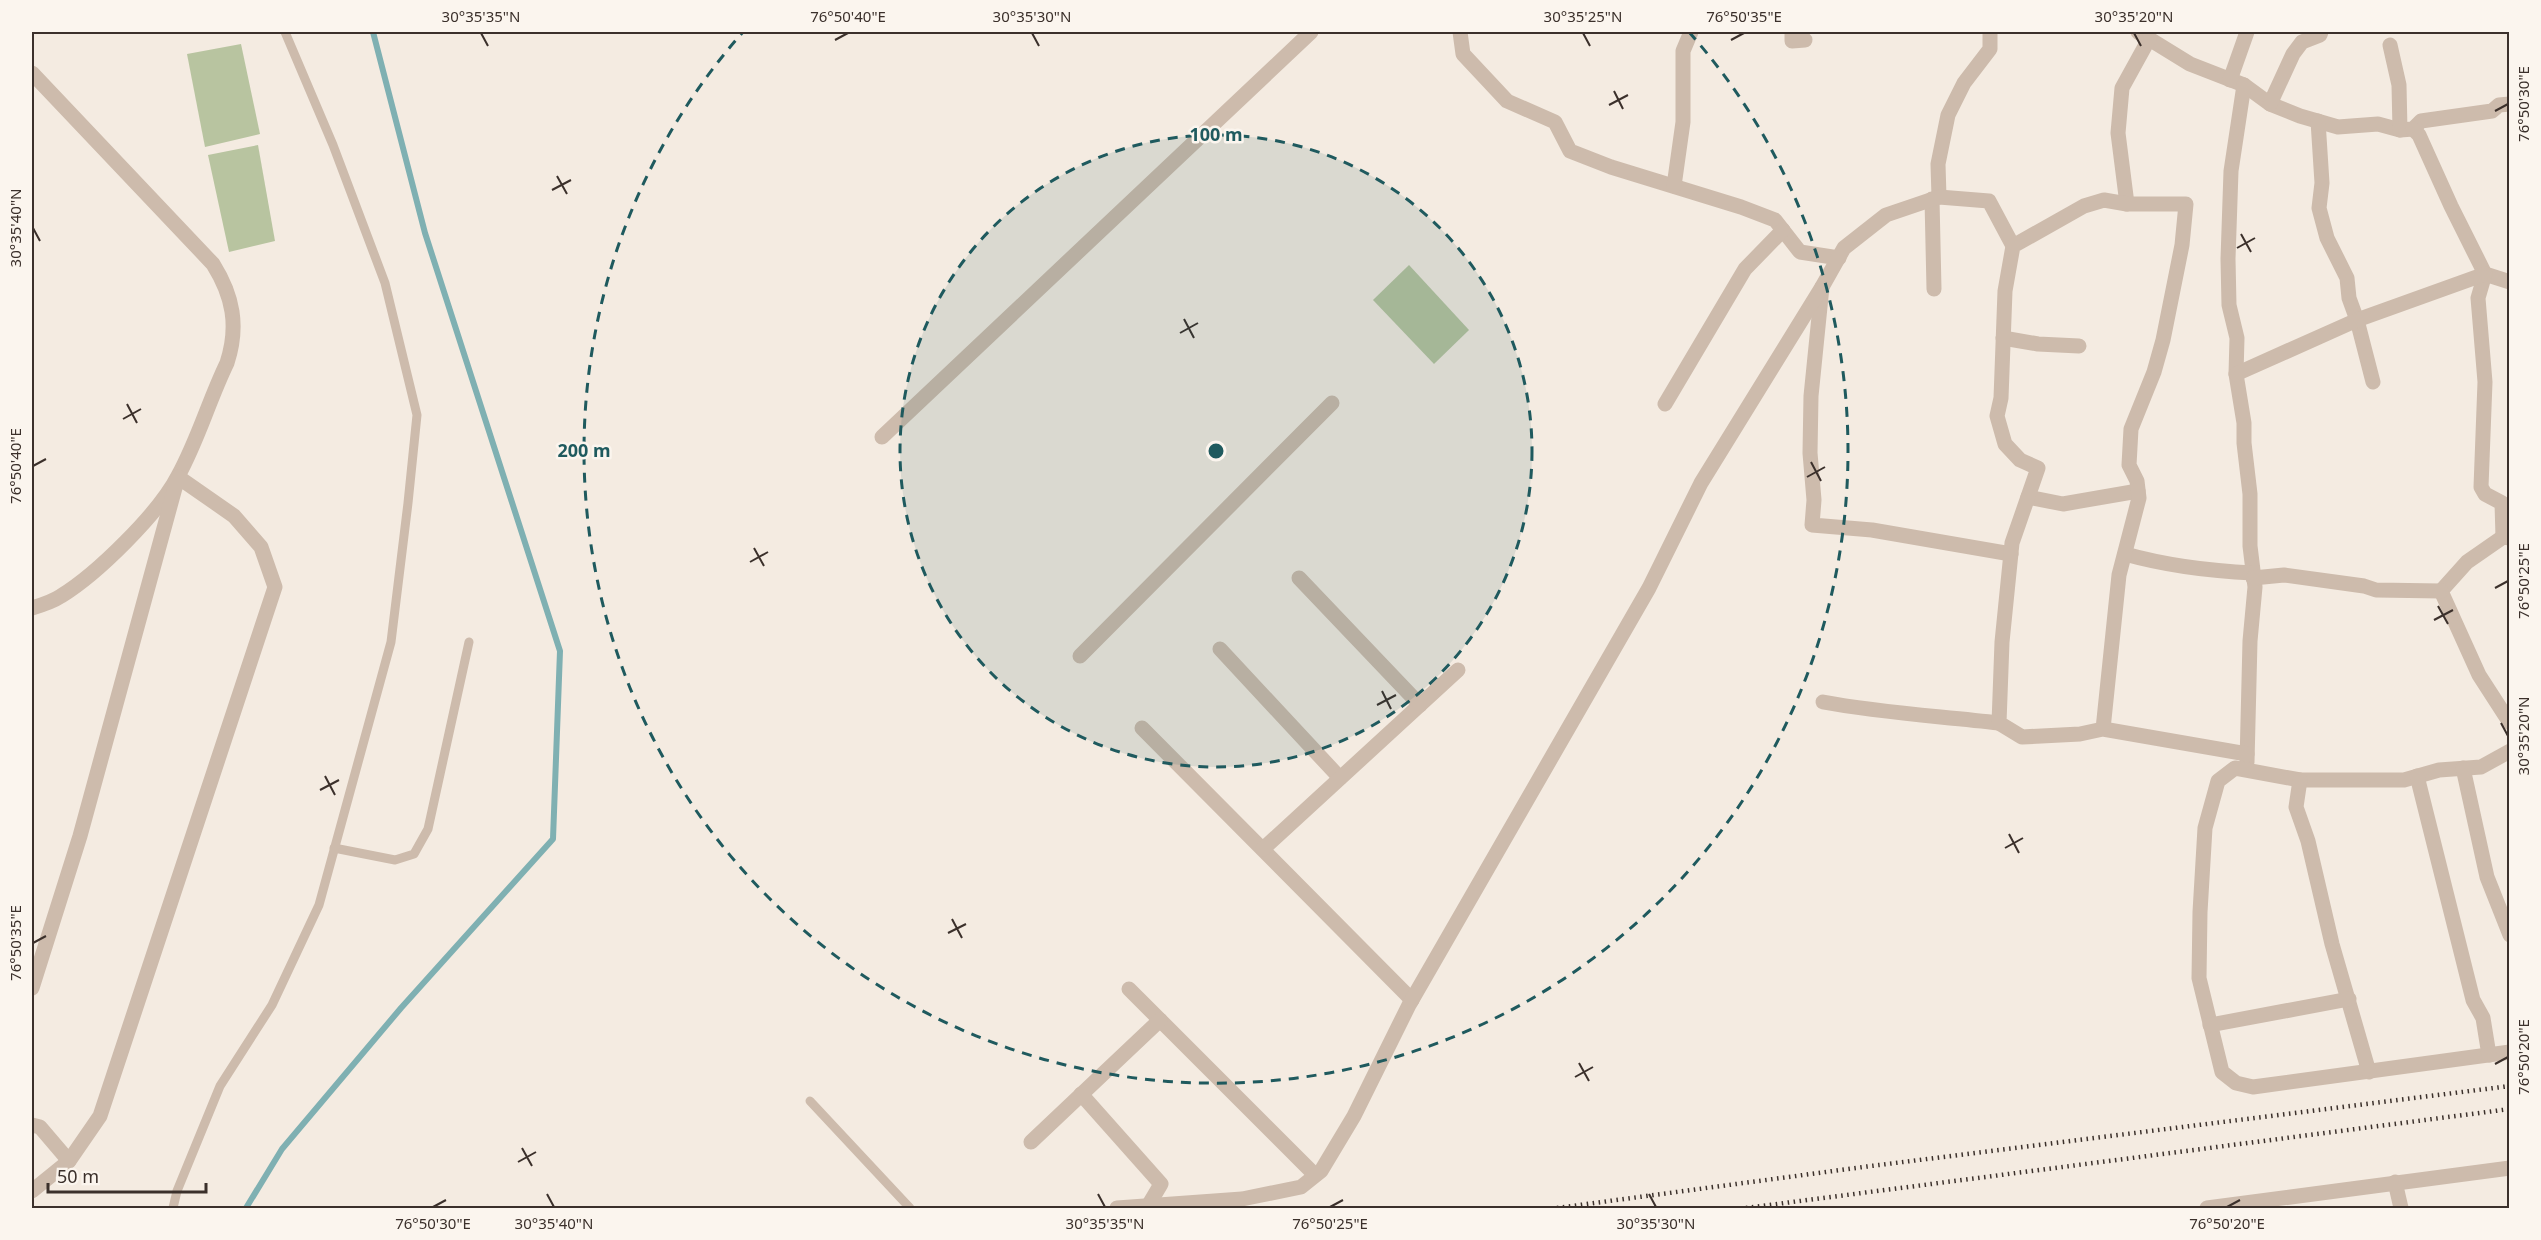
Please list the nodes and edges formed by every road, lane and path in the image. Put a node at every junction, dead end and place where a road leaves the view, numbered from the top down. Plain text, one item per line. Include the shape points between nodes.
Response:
1 (285, 32) edge
2 (1311, 32) edge
3 (1460, 32) edge
4 (1691, 32) edge
5 (1792, 32) edge
6 (1990, 32) edge
7 (2247, 32) edge
8 (2321, 32) edge
9 (2143, 35) edge
10 (1805, 40) dead end
11 (2390, 45) dead end
12 (32, 73) edge
13 (2237, 83) junction
14 (2270, 104) junction
15 (2510, 104) edge
16 (2318, 121) junction
17 (2407, 129) junction
18 (1674, 186) junction
19 (1935, 198) junction
20 (2127, 204) junction
21 (1783, 230) junction
22 (2013, 246) junction
23 (1839, 258) junction
24 (2486, 274) junction
25 (2510, 282) edge
26 (1822, 287) junction
27 (1934, 289) dead end
28 (2357, 320) junction
29 (2003, 338) junction
30 (2079, 346) dead end
31 (2236, 374) junction
32 (2373, 382) dead end
33 (1332, 404) dead end
34 (1665, 404) dead end
35 (882, 436) dead end
36 (178, 477) junction
37 (2138, 491) junction
38 (2028, 497) junction
39 (2506, 537) edge
40 (2012, 554) junction
41 (2125, 554) junction
42 (2253, 575) junction
43 (1299, 578) dead end
44 (2441, 591) junction
45 (32, 608) edge
46 (469, 642) dead end
47 (1220, 649) dead end
48 (1080, 656) dead end
49 (1458, 670) dead end
50 (1823, 702) dead end
51 (1420, 705) junction
52 (1999, 723) junction
53 (2510, 723) edge
54 (1142, 728) dead end
55 (2103, 729) junction
56 (2510, 751) edge
57 (2247, 754) junction
58 (2463, 768) junction
59 (2246, 770) junction
60 (2416, 776) junction
61 (1340, 778) junction
62 (2301, 780) junction
63 (334, 848) junction
64 (1263, 849) junction
65 (2510, 935) edge
66 (32, 988) edge
67 (1129, 989) dead end
68 (2349, 999) junction
69 (1412, 1000) junction
70 (1160, 1020) junction
71 (2210, 1025) junction
72 (2510, 1052) edge
73 (2489, 1055) junction
74 (2369, 1072) junction
75 (1081, 1094) junction
76 (810, 1101) dead end
77 (32, 1125) edge
78 (1031, 1142) dead end
79 (69, 1161) junction
80 (2510, 1168) edge
81 (1315, 1175) junction
82 (2395, 1182) junction
83 (32, 1191) edge
84 (2271, 1203) edge
85 (1148, 1206) junction
86 (172, 1209) edge
87 (910, 1209) edge
88 (1118, 1209) edge
89 (2207, 1209) edge
90 (2401, 1209) edge

1 - 63 lane via 385,282 417,415 391,642
2 - 35 street
3 - 18 street via 1463,54 1507,101 1555,122 1570,151 1611,168
4 - 18 street via 1683,51 1683,122
5 - 10 street via 1792,41
6 - 19 street via 1990,49 1964,84 1948,115
7 - 13 street
8 - 14 street via 2302,42 2293,54
9 - 13 street via 2190,64
9 - 20 street via 2122,88 2118,133
11 - 17 street
12 - 36 street via 213,264 225,282 235,323 233,344
13 - 14 street
13 - 31 street via 2228,226 2229,305 2237,338
14 - 16 street
15 - 17 street via 2499,105 2492,111 2421,121
16 - 17 street via 2338,127 2378,124
16 - 28 street via 2322,183 2319,208 2327,238 2347,278
17 - 24 street via 2419,135
18 - 21 street via 1775,220
19 - 22 street via 1989,201
19 - 23 street via 1886,214 1844,248
19 - 27 street
20 - 22 street via 2104,200 2084,206
20 - 37 street via 2186,204 2163,340 2131,429 2129,465
21 - 23 street via 1800,252
21 - 34 street via 1745,269
22 - 29 street
23 - 26 street
24 - 25 street
24 - 28 street
24 - 39 street via 2478,298 2485,382 2481,487 2485,494 2502,503
26 - 40 street via 1811,396 1812,525 1872,530
26 - 69 street via 1701,483 1649,588
28 - 31 street
28 - 32 street
29 - 30 street
29 - 38 street via 1997,416 2005,444 2020,460 2038,468
31 - 42 street via 2244,423
33 - 48 street
36 - 45 street via 110,556 59,598
36 - 66 street via 80,836
36 - 79 street via 234,516 261,547 275,587 100,1116
37 - 38 street via 2063,504
37 - 41 street
38 - 40 street
39 - 44 street via 2467,562
40 - 52 street via 2002,642
41 - 42 street via 2177,567
41 - 55 street via 2119,575
42 - 44 street via 2376,590
42 - 57 street
43 - 51 street
44 - 53 street via 2479,675
46 - 63 lane via 428,829 414,854 395,860
47 - 61 street
49 - 51 street
50 - 52 street via 1871,711
51 - 61 street
52 - 55 street via 2022,737
54 - 64 street
55 - 57 street
56 - 58 street via 2481,767
57 - 59 street
58 - 60 street
58 - 65 street via 2487,877
59 - 62 street
59 - 71 street via 2235,768 2218,781 2205,828 2199,978
60 - 62 street via 2404,780
60 - 73 street via 2473,1000 2483,1018
61 - 64 street
62 - 68 street via 2296,807
63 - 86 lane via 319,905 272,1005 220,1086
64 - 69 street
67 - 70 street
68 - 71 street
68 - 74 street
69 - 81 street via 1354,1116
70 - 75 street
70 - 81 street
71 - 74 street via 2222,1072 2236,1083 2253,1087
72 - 73 street
73 - 74 street
75 - 78 street
75 - 85 street via 1161,1184
76 - 87 lane
77 - 79 street
79 - 83 street
80 - 82 street
81 - 85 street via 1301,1187 1252,1197
82 - 84 street
82 - 90 street
84 - 89 street
85 - 88 street

